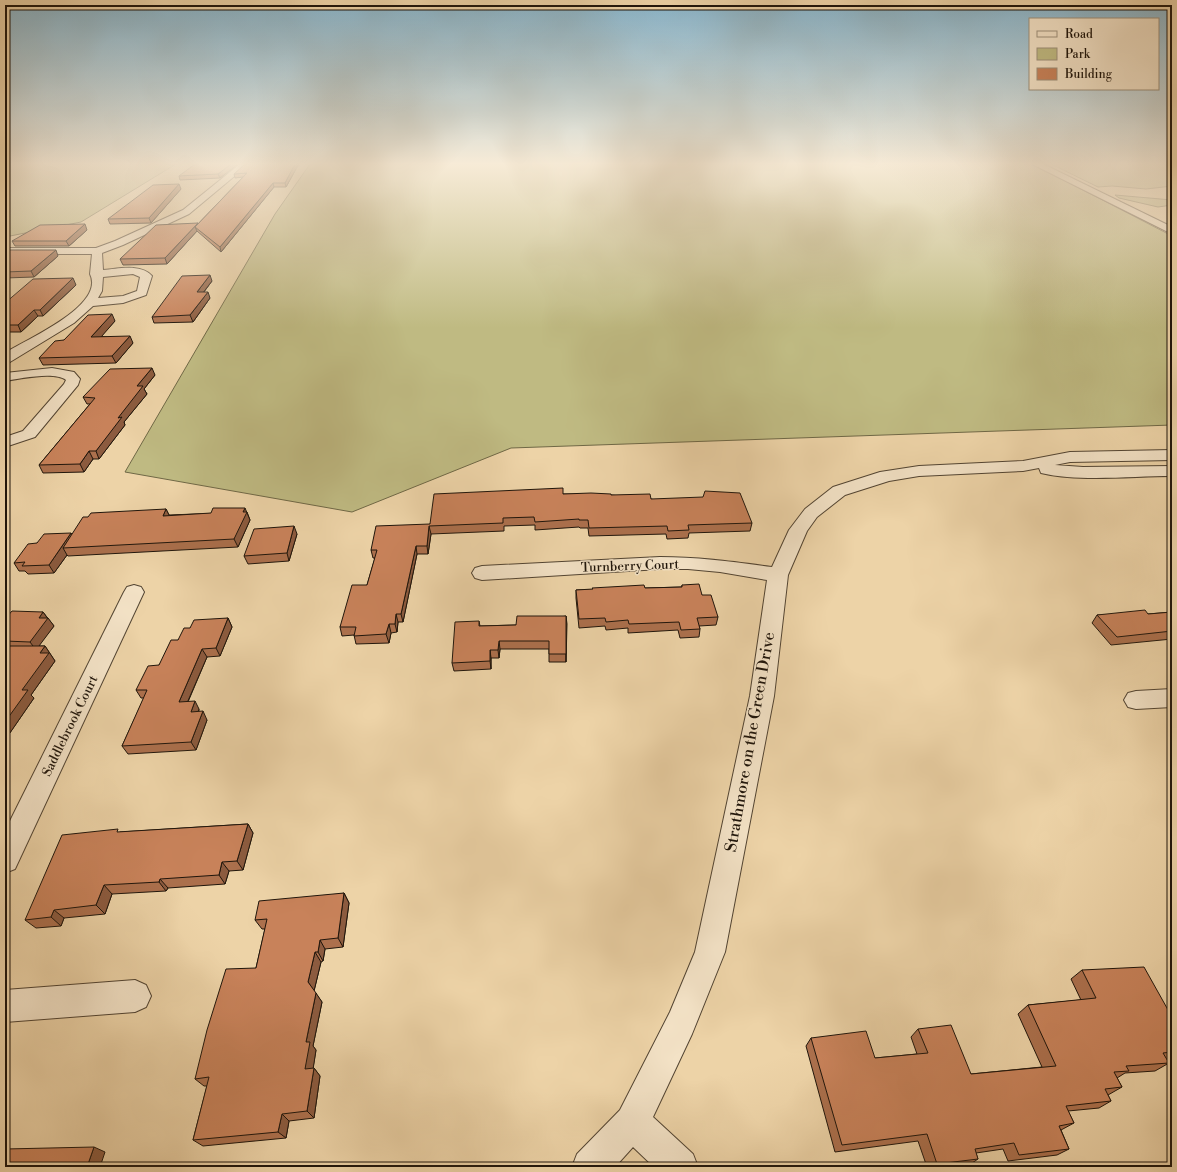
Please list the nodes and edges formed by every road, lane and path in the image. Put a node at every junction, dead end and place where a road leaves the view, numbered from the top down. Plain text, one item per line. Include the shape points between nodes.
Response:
1 (172, 219) edge
2 (1147, 219) edge
3 (1172, 231) edge
4 (5, 251) edge
5 (97, 251) junction
6 (96, 274) junction
7 (90, 302) junction
8 (7, 357) edge
9 (5, 377) edge
10 (5, 442) edge
11 (1172, 455) edge
12 (1098, 456) junction
13 (1023, 466) junction
14 (1172, 470) edge
15 (1112, 472) junction
16 (482, 573) dead end
17 (778, 575) junction
18 (134, 592) dead end
19 (1172, 698) edge
20 (1136, 700) dead end
21 (5, 860) edge
22 (135, 996) dead end
23 (5, 1006) edge
24 (632, 1122) junction
25 (590, 1167) edge
26 (680, 1167) edge

1 - 5 street
2 - 3 street
4 - 5 street
5 - 6 street
6 - 7 street via 96,290
6 - 7 street via 135,271 146,276 142,293 136,296 123,300
7 - 8 street via 68,321
9 - 10 street via 45,372 68,374 73,379 71,385 29,434
11 - 12 street, Strathmore on the Green Drive
12 - 13 street, Strathmore on the Green Drive via 1070,457
12 - 15 street
13 - 15 street, Strathmore on the Green Drive
13 - 17 street, Strathmore on the Green Drive via 919,470 886,476 839,491 810,513 798,530
14 - 15 street, Strathmore on the Green Drive
16 - 17 street, Turnberry Court via 688,563
17 - 24 street, Strathmore on the Green Drive via 762,696 710,952 682,1022
18 - 21 street, Saddlebrook Court
19 - 20 street
22 - 23 street
24 - 25 street, Strathmore on the Green Drive
24 - 26 street

